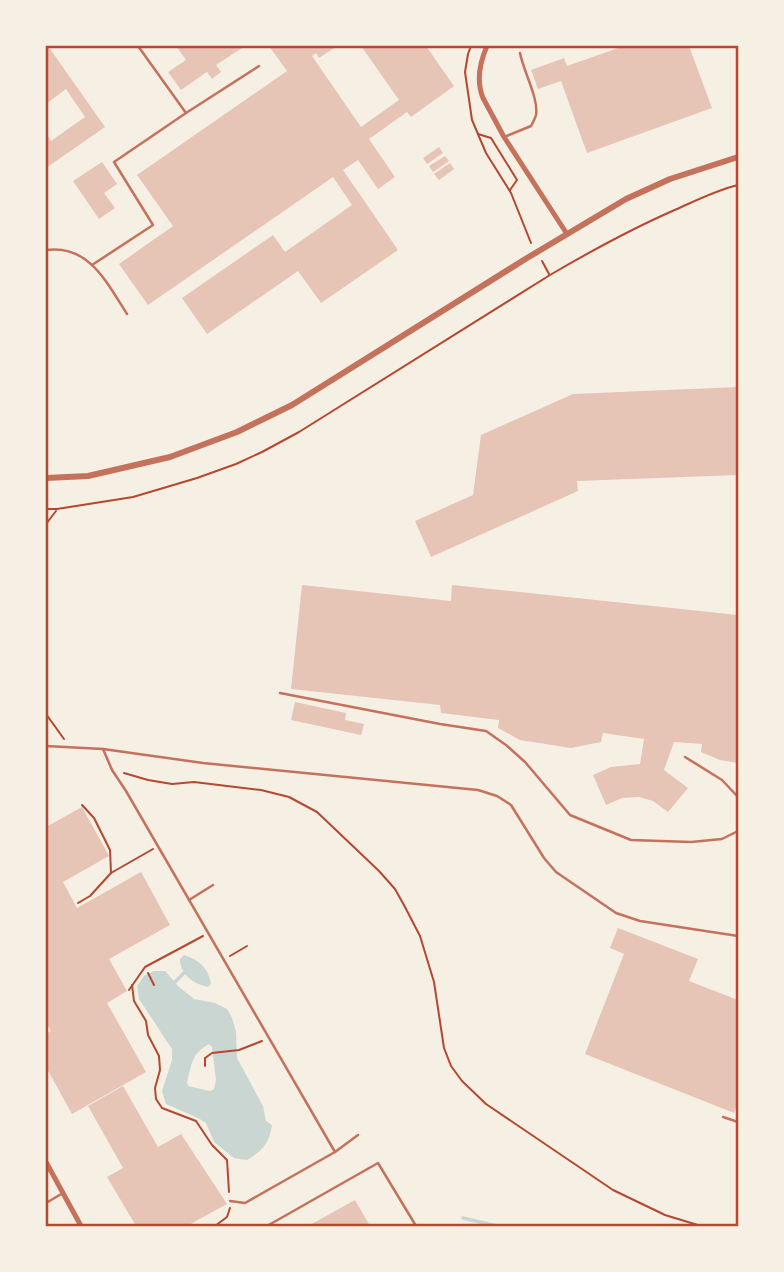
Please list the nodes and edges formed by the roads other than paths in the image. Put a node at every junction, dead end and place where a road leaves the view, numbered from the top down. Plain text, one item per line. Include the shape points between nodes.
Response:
1 (138, 46) edge
2 (487, 46) edge
3 (520, 53) dead end
4 (259, 66) dead end
5 (186, 113) junction
6 (504, 137) junction
7 (738, 157) edge
8 (566, 234) junction
9 (46, 250) edge
10 (92, 265) junction
11 (127, 314) dead end
12 (46, 478) edge
13 (280, 693) dead end
14 (46, 746) edge
15 (103, 749) junction
16 (685, 757) dead end
17 (738, 797) edge
18 (738, 831) edge
19 (213, 885) dead end
20 (189, 900) junction
21 (738, 936) edge
22 (723, 1117) dead end
23 (738, 1122) edge
24 (358, 1135) dead end
25 (335, 1152) junction
26 (46, 1162) edge
27 (63, 1193) junction
28 (230, 1200) road end
29 (46, 1203) edge
30 (81, 1227) edge
31 (267, 1227) edge
32 (416, 1227) edge

1 - 5 lane
2 - 6 street via 480,72 481,93
3 - 6 lane via 536,115 531,125
4 - 5 lane
5 - 10 lane via 114,162 153,225
6 - 8 street
7 - 8 street via 670,179
8 - 12 street via 292,405 237,432 170,457 89,477
9 - 10 lane via 71,251
10 - 11 lane
13 - 18 lane via 486,731 526,762 570,815 631,839 691,842 722,839
14 - 15 lane
15 - 20 lane
15 - 21 lane via 478,790 511,805 556,872 616,913
16 - 17 lane via 722,780
19 - 20 lane
20 - 25 lane
22 - 23 lane
24 - 25 lane
25 - 28 lane via 245,1203
26 - 27 street
27 - 29 lane
27 - 30 street
31 - 32 lane via 379,1163

